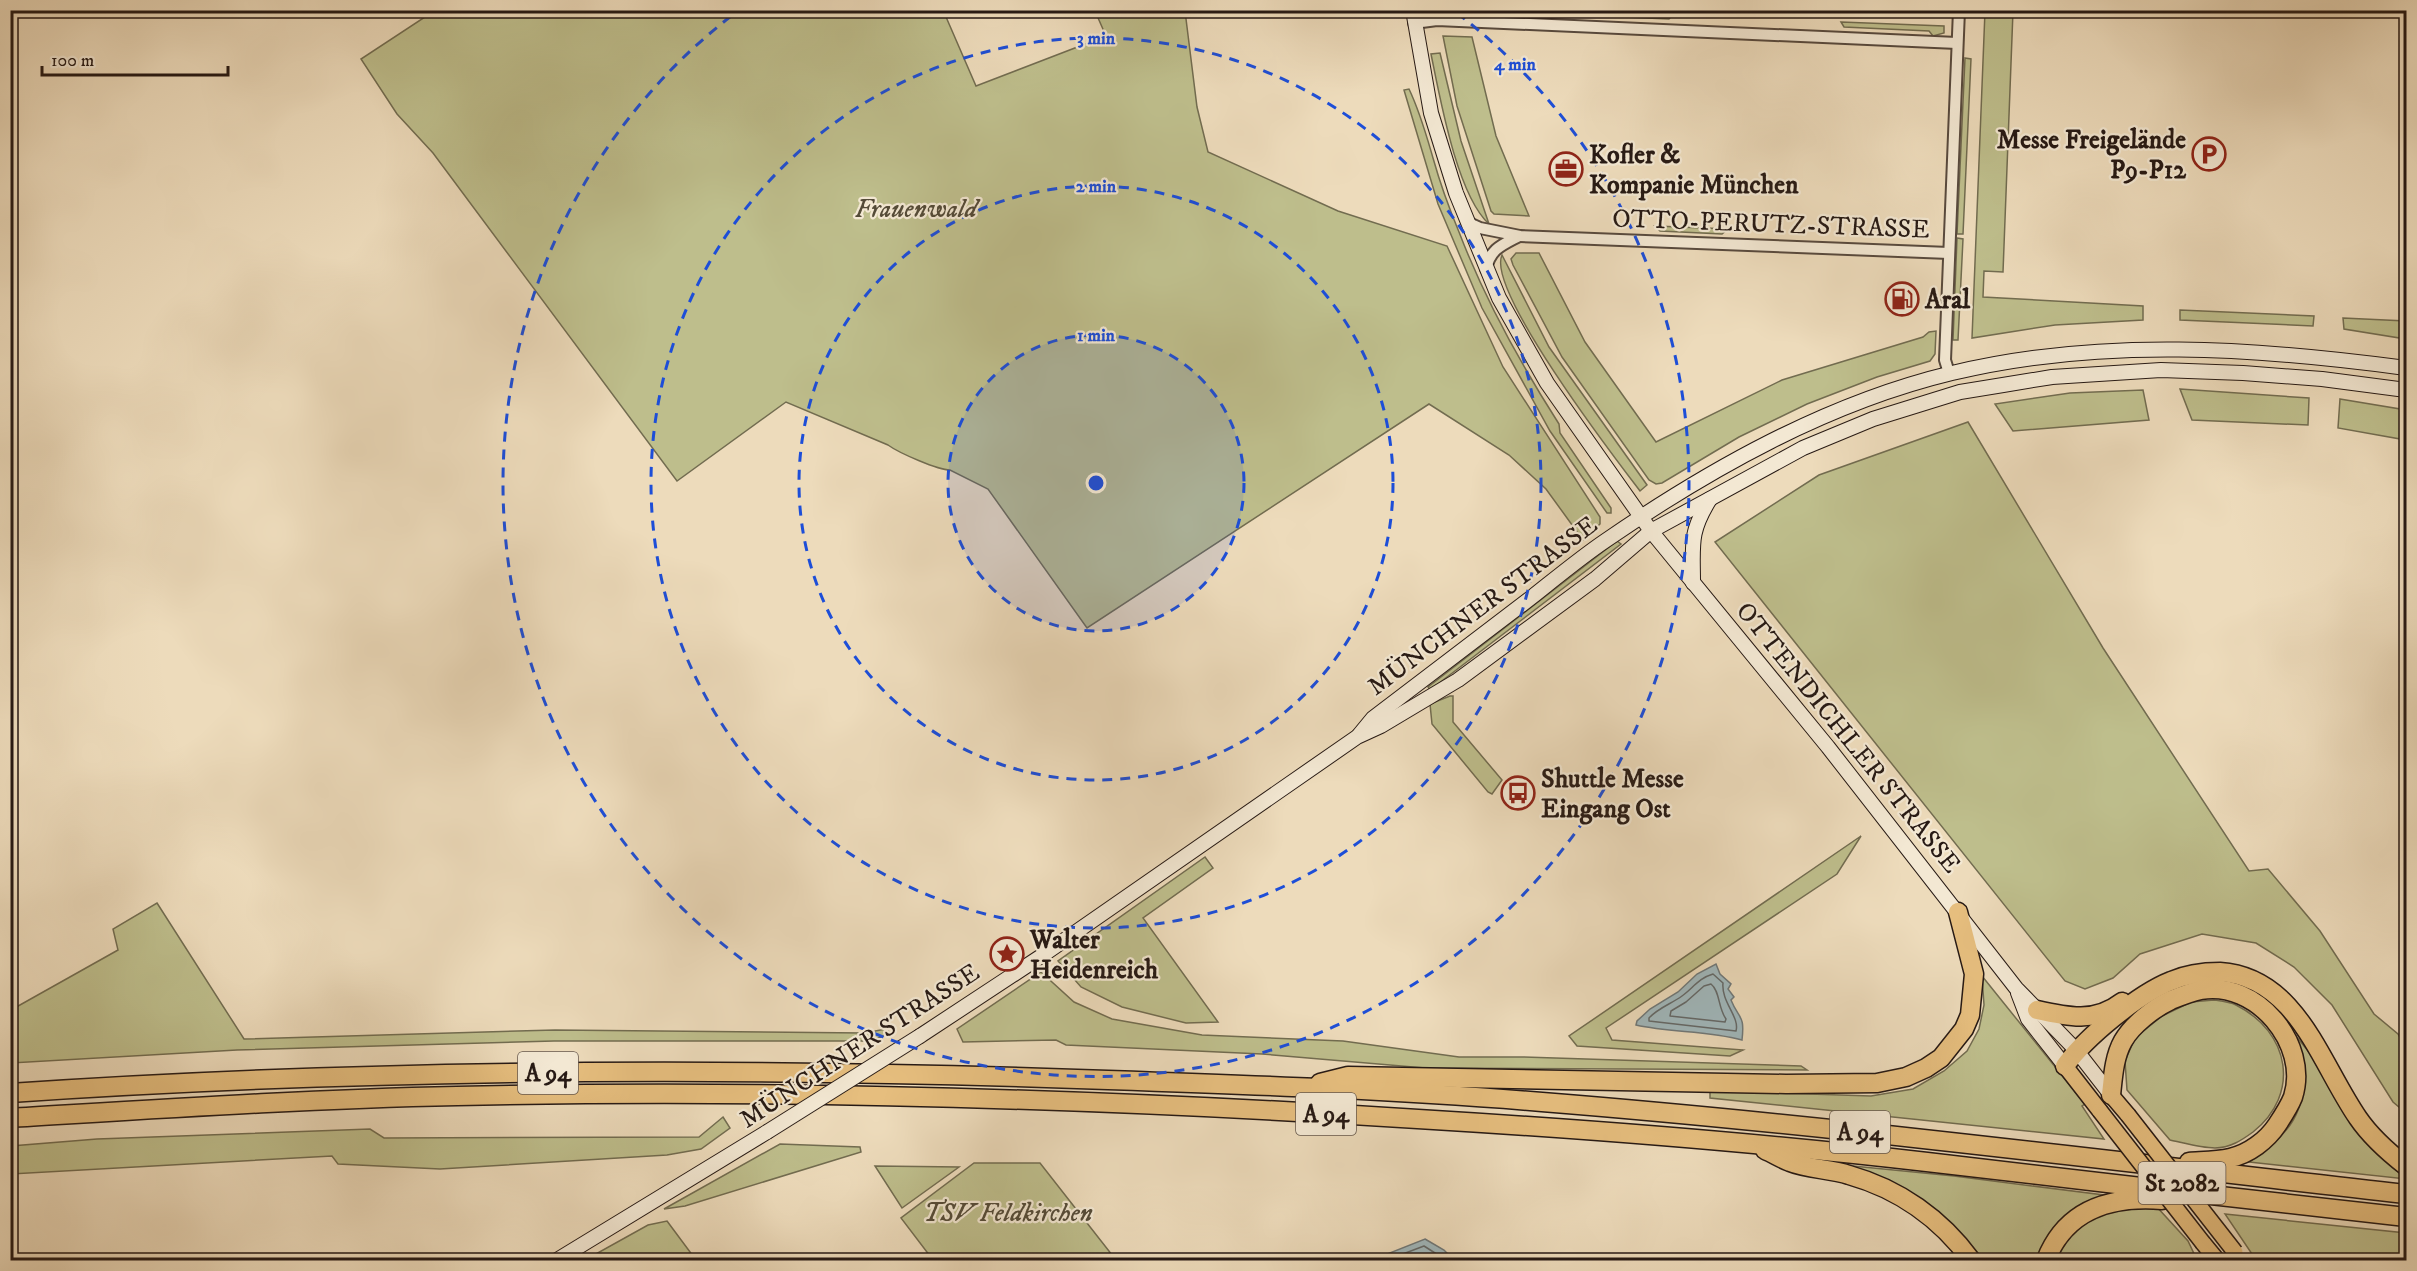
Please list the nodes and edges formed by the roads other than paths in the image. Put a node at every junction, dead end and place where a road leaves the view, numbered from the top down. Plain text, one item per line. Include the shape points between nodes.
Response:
1 (1959, 10) edge
2 (1414, 17) edge
3 (1957, 43) junction
4 (1467, 222) junction
5 (1520, 236) junction
6 (1949, 253) junction
7 (1486, 269) junction
8 (2406, 368) edge
9 (1949, 373) junction
10 (2406, 390) edge
11 (1711, 497) junction
12 (1641, 518) junction
13 (1651, 531) junction
14 (1693, 583) junction
15 (1357, 736) junction
16 (1958, 912) junction
17 (2016, 988) junction
18 (2150, 992) junction
19 (2037, 1010) junction
20 (2076, 1050) junction
21 (2065, 1066) junction
22 (1303, 1087) junction
23 (10, 1093) edge
24 (2111, 1095) junction
25 (10, 1118) edge
26 (1753, 1144) junction
27 (2157, 1166) junction
28 (2406, 1166) edge
29 (2207, 1194) junction
30 (2406, 1194) edge
31 (2406, 1217) edge
32 (2239, 1256) edge
33 (557, 1260) edge
34 (1971, 1260) edge
35 (2046, 1260) edge
36 (2217, 1260) edge

1 - 3 street
2 - 3 street
2 - 4 main road, OTTENDICHLER STRASSE via 1431,113
3 - 6 street
4 - 5 street, OTTO-PERUTZ-STRASSE
4 - 7 main road, OTTENDICHLER STRASSE
5 - 6 street, OTTO-PERUTZ-STRASSE
5 - 7 street, OTTO-PERUTZ-STRASSE via 1494,249
6 - 9 street via 1945,360
7 - 12 main road, OTTENDICHLER STRASSE via 1546,383
8 - 9 main road, MÜNCHNER STRASSE via 2312,356 2161,349 2051,355
9 - 12 main road, MÜNCHNER STRASSE via 1796,429
10 - 11 main road, MÜNCHNER STRASSE via 2322,379 2161,370 2052,377 1960,392 1873,418 1803,447
11 - 13 main road, MÜNCHNER STRASSE
11 - 14 main road via 1693,533
12 - 13 main road, OTTENDICHLER STRASSE / St 2082
12 - 15 main road, MÜNCHNER STRASSE via 1373,717
13 - 14 main road, OTTENDICHLER STRASSE / St 2082
13 - 15 main road, MÜNCHNER STRASSE via 1595,579 1458,680 1380,727
14 - 16 main road, OTTENDICHLER STRASSE / St 2082
15 - 33 main road, MÜNCHNER STRASSE, bridge via 1058,945 920,1036
16 - 17 main road, OTTENDICHLER STRASSE / St 2082
16 - 22 highway via 1974,974 1970,1015 1941,1058 1906,1077 1877,1083 1786,1084 1348,1076
17 - 19 main road, OTTENDICHLER STRASSE / St 2082
17 - 21 main road, OTTENDICHLER STRASSE / St 2082 via 2028,1019
18 - 19 highway via 2135,992 2112,1010 2095,1016 2080,1018
18 - 20 highway
18 - 28 highway via 2178,977 2210,972 2249,977 2265,985 2283,1000 2303,1026 2372,1136
19 - 20 main road, OTTENDICHLER STRASSE / St 2082
20 - 21 highway
20 - 24 main road, OTTENDICHLER STRASSE / St 2082
21 - 36 main road, OTTENDICHLER STRASSE / St 2082, bridge
22 - 23 highway, A 94 via 917,1073 687,1071 272,1080
22 - 27 highway, A 94 via 1539,1102 1832,1129
24 - 27 highway via 2123,1041 2162,1004 2185,994 2203,989 2245,996 2278,1023 2289,1044 2294,1087 2285,1113 2270,1134 2250,1150 2230,1158
24 - 32 main road, OTTENDICHLER STRASSE / St 2082, bridge
25 - 26 highway, A 94 via 457,1096 898,1096 1438,1120
26 - 29 highway, A 94
26 - 34 highway via 1792,1163 1850,1175 1889,1190 1947,1230
27 - 30 highway, A 94
29 - 31 highway, A 94
29 - 35 highway via 2177,1202 2140,1199 2100,1206 2066,1228

